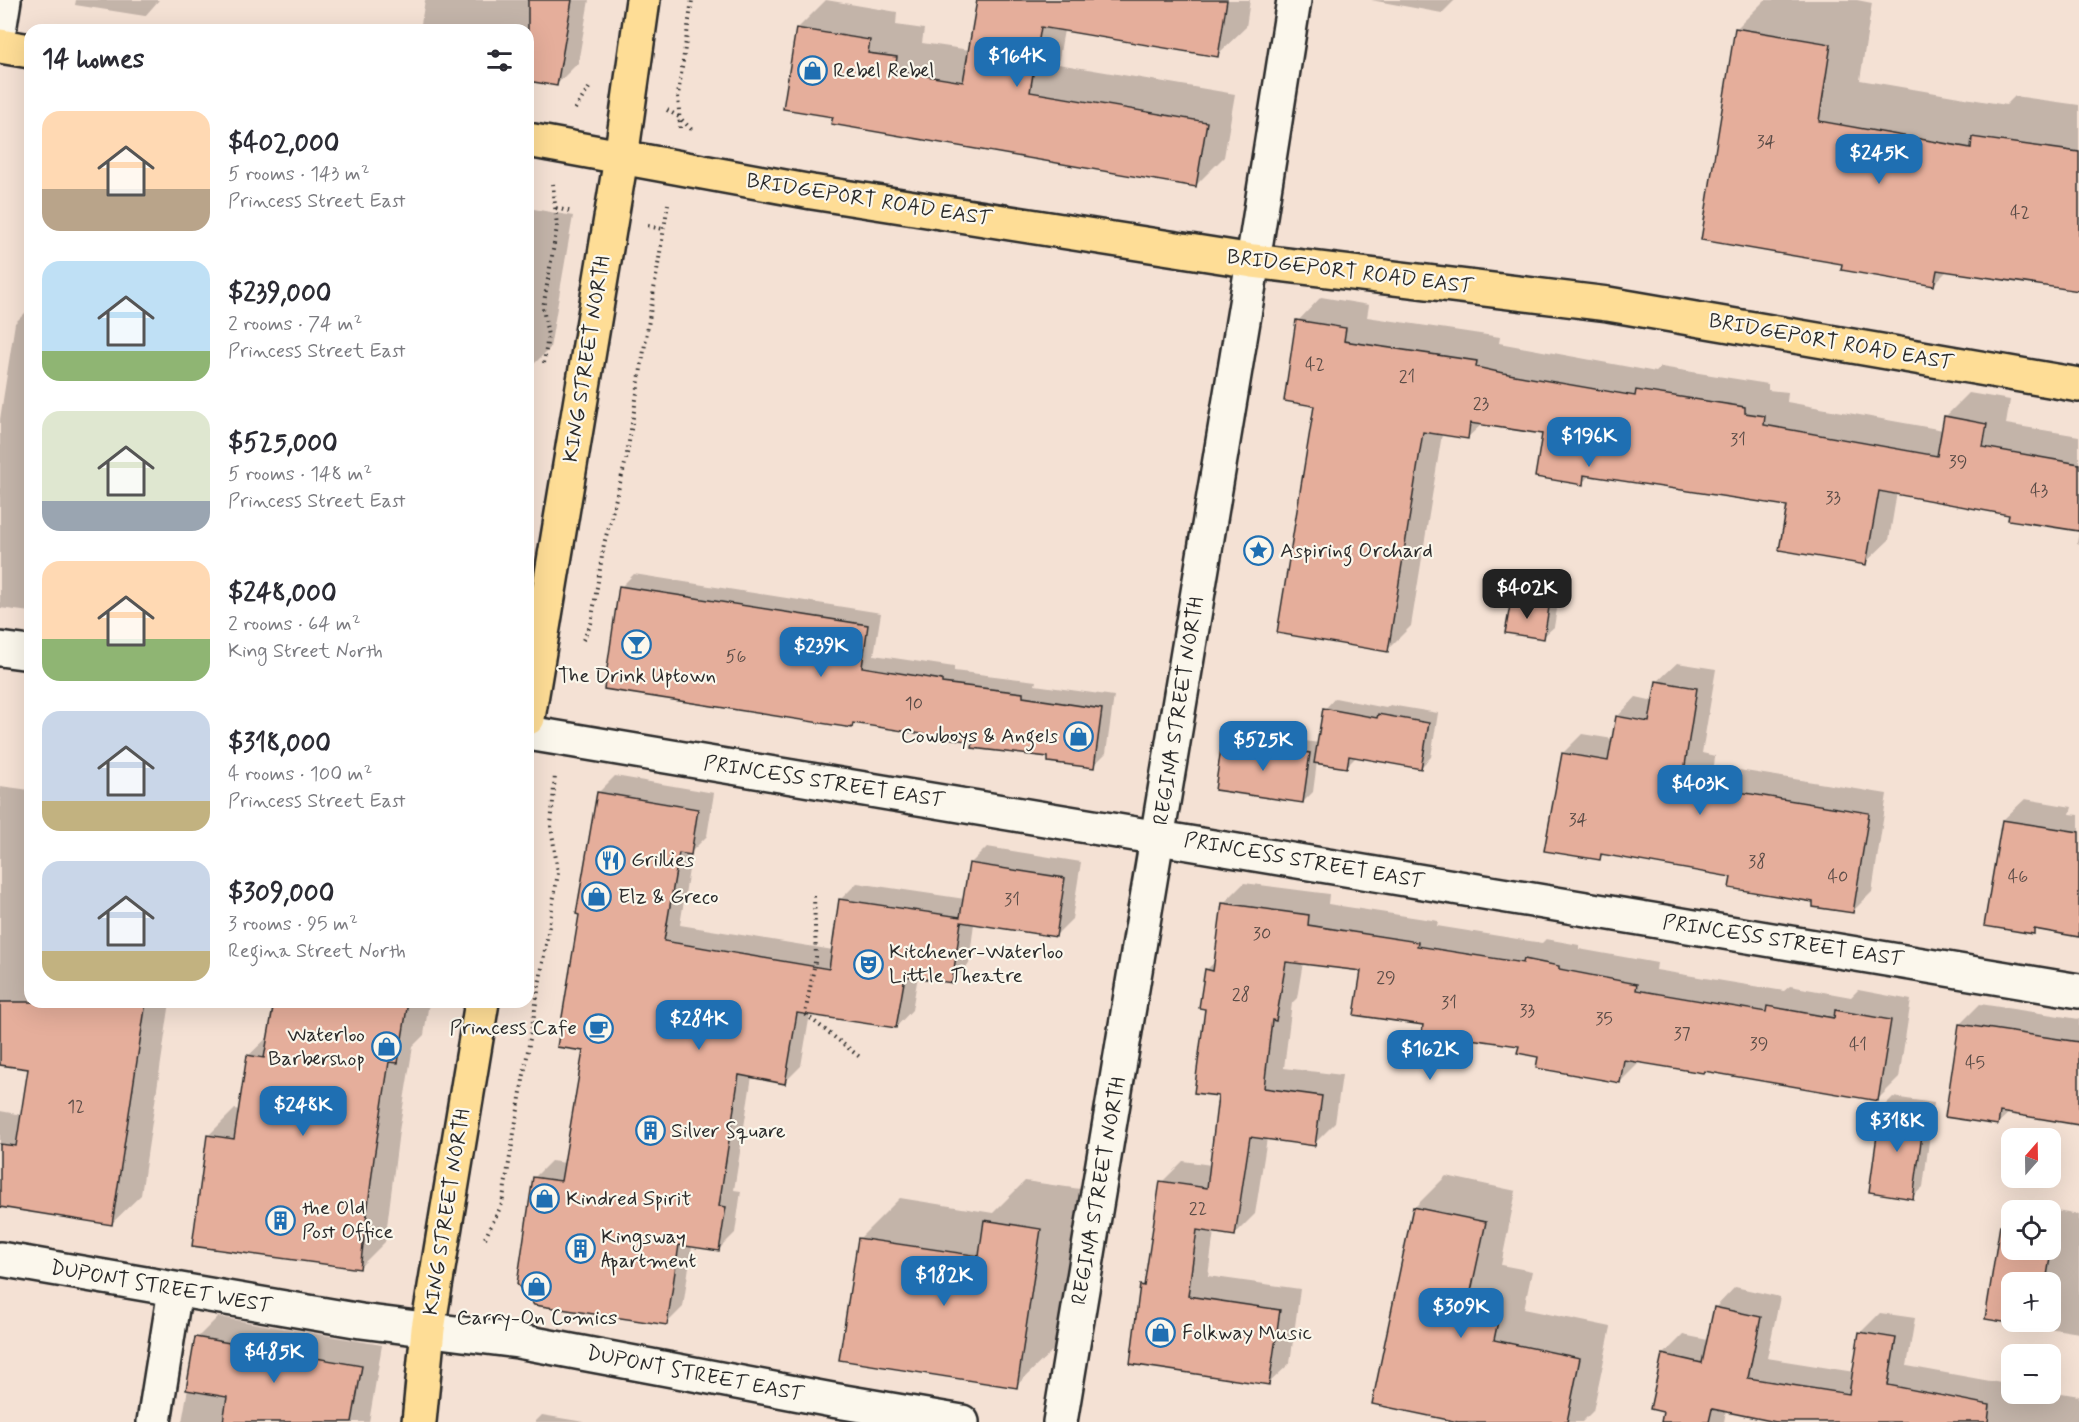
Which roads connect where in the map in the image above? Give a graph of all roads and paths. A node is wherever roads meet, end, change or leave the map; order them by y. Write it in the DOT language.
graph roads {
  1 [pos="4,0"];
  2 [pos="643,0"];
  3 [pos="692,0"];
  4 [pos="1294,0"];
  5 [pos="0,26"];
  6 [pos="0,46"];
  7 [pos="24,50"];
  8 [pos="681,134"];
  9 [pos="534,141"];
  10 [pos="621,159"];
  11 [pos="552,177"];
  12 [pos="668,203"];
  13 [pos="556,208"];
  14 [pos="576,213"];
  15 [pos="1253,261"];
  16 [pos="543,369"];
  17 [pos="2079,385"];
  18 [pos="581,644"];
  19 [pos="0,648"];
  20 [pos="24,652"];
  21 [pos="534,682"];
  22 [pos="534,733"];
  23 [pos="554,783"];
  24 [pos="1158,837"];
  25 [pos="814,896"];
  26 [pos="2079,991"];
  27 [pos="481,1008"];
  28 [pos="861,1058"];
  29 [pos="484,1239"];
  30 [pos="0,1258"];
  31 [pos="175,1290"];
  32 [pos="428,1329"];
  33 [pos="154,1422"];
  34 [pos="420,1422"];
  35 [pos="962,1422"];
  36 [pos="1060,1422"];
  1 -- 5 [label="street"];
  2 -- 10 [label="main road, KING STREET NORTH"];
  3 -- 8 [label="path"];
  4 -- 15 [label="street, REGINA STREET NORTH"];
  6 -- 7 [label="main road"];
  9 -- 10 [label="main road, BRIDGEPORT ROAD EAST"];
  10 -- 15 [label="main road, BRIDGEPORT ROAD EAST"];
  10 -- 21 [label="main road, KING STREET NORTH"];
  11 -- 13 [label="path, KING STREET NORTH"];
  12 -- 18 [label="path"];
  13 -- 14 [label="path"];
  13 -- 16 [label="path, KING STREET NORTH"];
  15 -- 17 [label="main road, BRIDGEPORT ROAD EAST"];
  15 -- 24 [label="street, REGINA STREET NORTH"];
  19 -- 20 [label="street"];
  22 -- 24 [label="street, PRINCESS STREET EAST"];
  23 -- 29 [label="path, KING STREET NORTH"];
  24 -- 26 [label="street, PRINCESS STREET EAST"];
  24 -- 36 [label="street, REGINA STREET NORTH"];
  25 -- 28 [label="path"];
  27 -- 32 [label="main road, KING STREET NORTH"];
  30 -- 31 [label="street, DUPONT STREET WEST"];
  31 -- 32 [label="street, DUPONT STREET WEST"];
  31 -- 33 [label="street"];
  32 -- 34 [label="main road, KING STREET NORTH"];
  32 -- 35 [label="street, DUPONT STREET EAST"];
}
